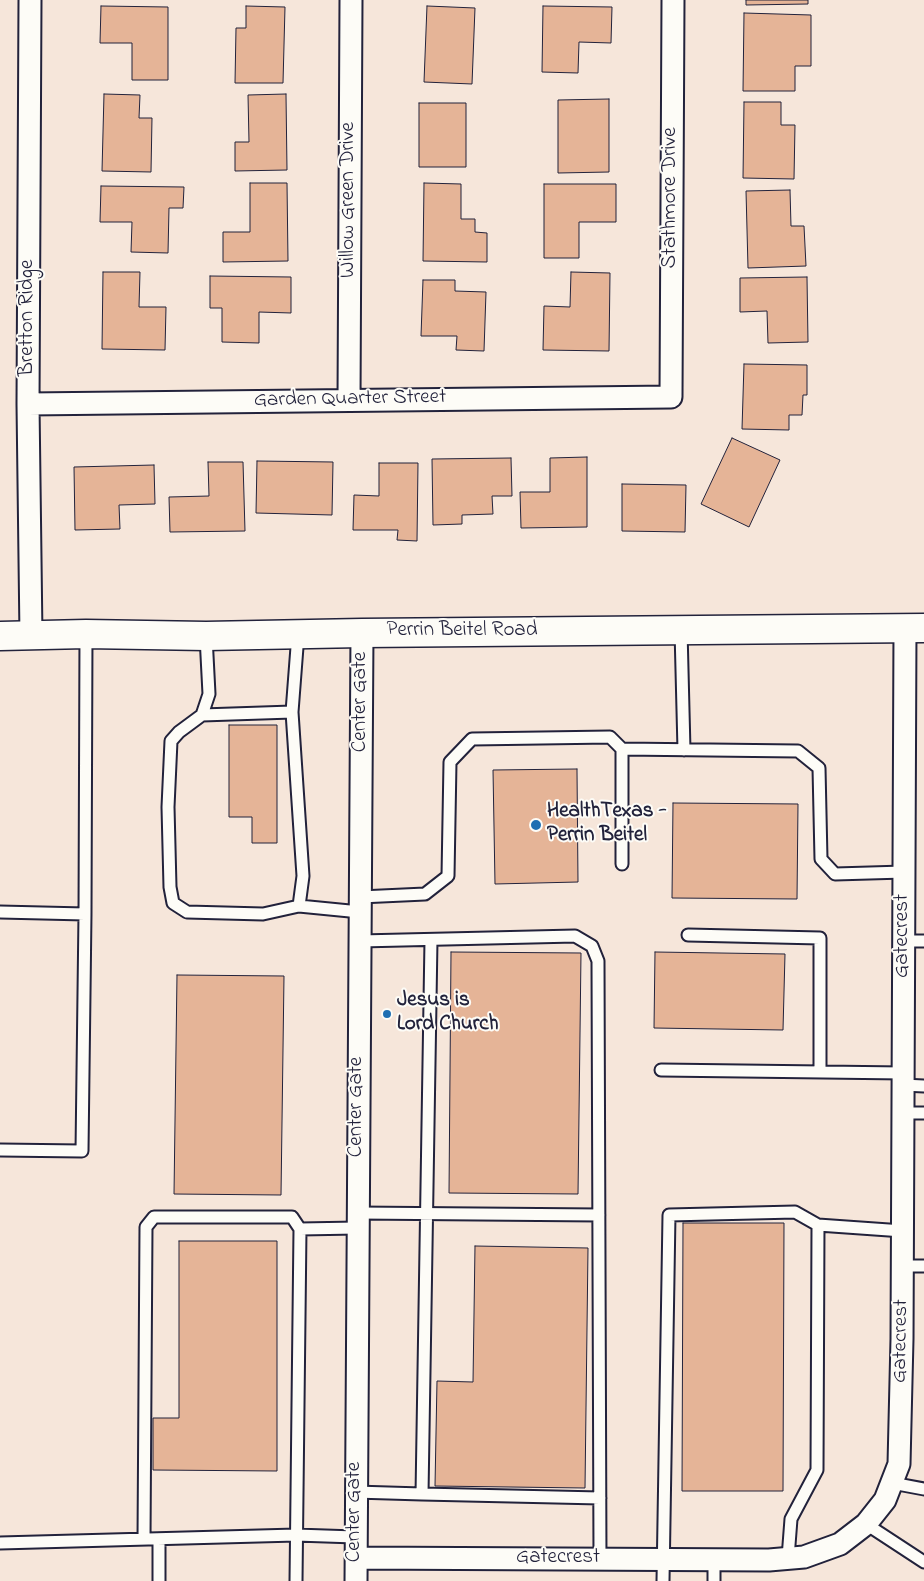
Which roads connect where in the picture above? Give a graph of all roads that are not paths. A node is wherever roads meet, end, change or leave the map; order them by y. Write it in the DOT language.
graph roads {
  1 [pos="30,0"];
  2 [pos="351,0"];
  3 [pos="673,0"];
  4 [pos="671,397"];
  5 [pos="349,400"];
  6 [pos="28,404"];
  7 [pos="915,628"];
  8 [pos="681,630"];
  9 [pos="362,633"];
  10 [pos="86,634"];
  11 [pos="298,634"];
  12 [pos="0,636"];
  13 [pos="31,636"];
  14 [pos="206,636"];
  15 [pos="292,712"];
  16 [pos="202,715"];
  17 [pos="622,749"];
  18 [pos="684,750"];
  19 [pos="622,864"];
  20 [pos="904,872"];
  21 [pos="360,904"];
  22 [pos="299,906"];
  23 [pos="0,912"];
  24 [pos="85,914"];
  25 [pos="688,935"];
  26 [pos="431,940"];
  27 [pos="360,941"];
  28 [pos="914,941"];
  29 [pos="661,1070"];
  30 [pos="820,1072"];
  31 [pos="910,1081"];
  32 [pos="914,1113"];
  33 [pos="0,1150"];
  34 [pos="427,1214"];
  35 [pos="599,1215"];
  36 [pos="357,1220"];
  37 [pos="818,1225"];
  38 [pos="300,1229"];
  39 [pos="903,1231"];
  40 [pos="903,1266"];
  41 [pos="924,1266"];
  42 [pos="892,1483"];
  43 [pos="924,1489"];
  44 [pos="355,1492"];
  45 [pos="422,1494"];
  46 [pos="600,1498"];
  47 [pos="866,1524"];
  48 [pos="296,1535"];
  49 [pos="159,1538"];
  50 [pos="144,1539"];
  51 [pos="0,1543"];
  52 [pos="355,1547"];
  53 [pos="788,1558"];
  54 [pos="600,1559"];
  55 [pos="664,1559"];
  56 [pos="714,1559"];
  57 [pos="924,1562"];
  58 [pos="159,1581"];
  59 [pos="296,1581"];
  60 [pos="356,1581"];
  61 [pos="663,1581"];
  62 [pos="714,1581"];
  1 -- 6 [label="street, Bretton Ridge"];
  2 -- 5 [label="street, Willow Green Drive"];
  3 -- 4 [label="street, Stathmore Drive"];
  4 -- 5 [label="street, Garden Quarter Street"];
  5 -- 6 [label="street, Garden Quarter Street"];
  6 -- 13 [label="street, Bretton Ridge"];
  7 -- 8 [label="main road, Perrin Beitel Road"];
  7 -- 20 [label="street, Gatecrest"];
  8 -- 9 [label="main road, Perrin Beitel Road"];
  8 -- 18 [label="lane"];
  9 -- 11 [label="main road, Perrin Beitel Road"];
  9 -- 21 [label="street, Center Gate"];
  10 -- 13 [label="main road, Perrin Beitel Road"];
  10 -- 14 [label="main road, Perrin Beitel Road"];
  10 -- 24 [label="lane"];
  11 -- 14 [label="main road, Perrin Beitel Road"];
  11 -- 15 [label="lane"];
  12 -- 13 [label="main road, Perrin Beitel Road"];
  14 -- 16 [label="lane"];
  15 -- 16 [label="lane"];
  15 -- 22 [label="lane"];
  16 -- 22 [label="lane"];
  17 -- 18 [label="lane"];
  17 -- 19 [label="lane"];
  17 -- 21 [label="lane"];
  18 -- 20 [label="lane"];
  20 -- 28 [label="street, Gatecrest"];
  21 -- 22 [label="lane"];
  21 -- 27 [label="street, Center Gate"];
  23 -- 24 [label="lane"];
  24 -- 33 [label="lane"];
  25 -- 30 [label="lane"];
  26 -- 27 [label="lane"];
  26 -- 34 [label="lane"];
  26 -- 35 [label="lane"];
  27 -- 36 [label="street, Center Gate"];
  28 -- 31 [label="street, Gatecrest"];
  29 -- 30 [label="lane"];
  30 -- 31 [label="lane"];
  31 -- 32 [label="street, Gatecrest"];
  32 -- 39 [label="street, Gatecrest"];
  34 -- 35 [label="lane"];
  34 -- 36 [label="lane"];
  34 -- 45 [label="lane"];
  35 -- 46 [label="lane"];
  36 -- 38 [label="lane"];
  36 -- 44 [label="street, Center Gate"];
  37 -- 39 [label="lane"];
  37 -- 53 [label="lane"];
  37 -- 55 [label="lane"];
  38 -- 48 [label="lane"];
  38 -- 50 [label="lane"];
  39 -- 40 [label="street, Gatecrest"];
  40 -- 41 [label="lane"];
  40 -- 42 [label="street, Gatecrest"];
  42 -- 43 [label="lane"];
  42 -- 47 [label="street, Gatecrest"];
  44 -- 45 [label="lane"];
  44 -- 52 [label="street, Center Gate"];
  45 -- 46 [label="lane"];
  46 -- 54 [label="lane"];
  47 -- 53 [label="street, Gatecrest"];
  47 -- 57 [label="lane"];
  48 -- 49 [label="lane"];
  48 -- 52 [label="lane"];
  48 -- 59 [label="lane"];
  49 -- 50 [label="lane"];
  49 -- 58 [label="lane"];
  50 -- 51 [label="lane"];
  52 -- 54 [label="street, Gatecrest"];
  52 -- 60 [label="street, Center Gate"];
  53 -- 56 [label="street, Gatecrest"];
  54 -- 55 [label="street, Gatecrest"];
  55 -- 56 [label="street, Gatecrest"];
  55 -- 61 [label="lane"];
  56 -- 62 [label="lane"];
}
